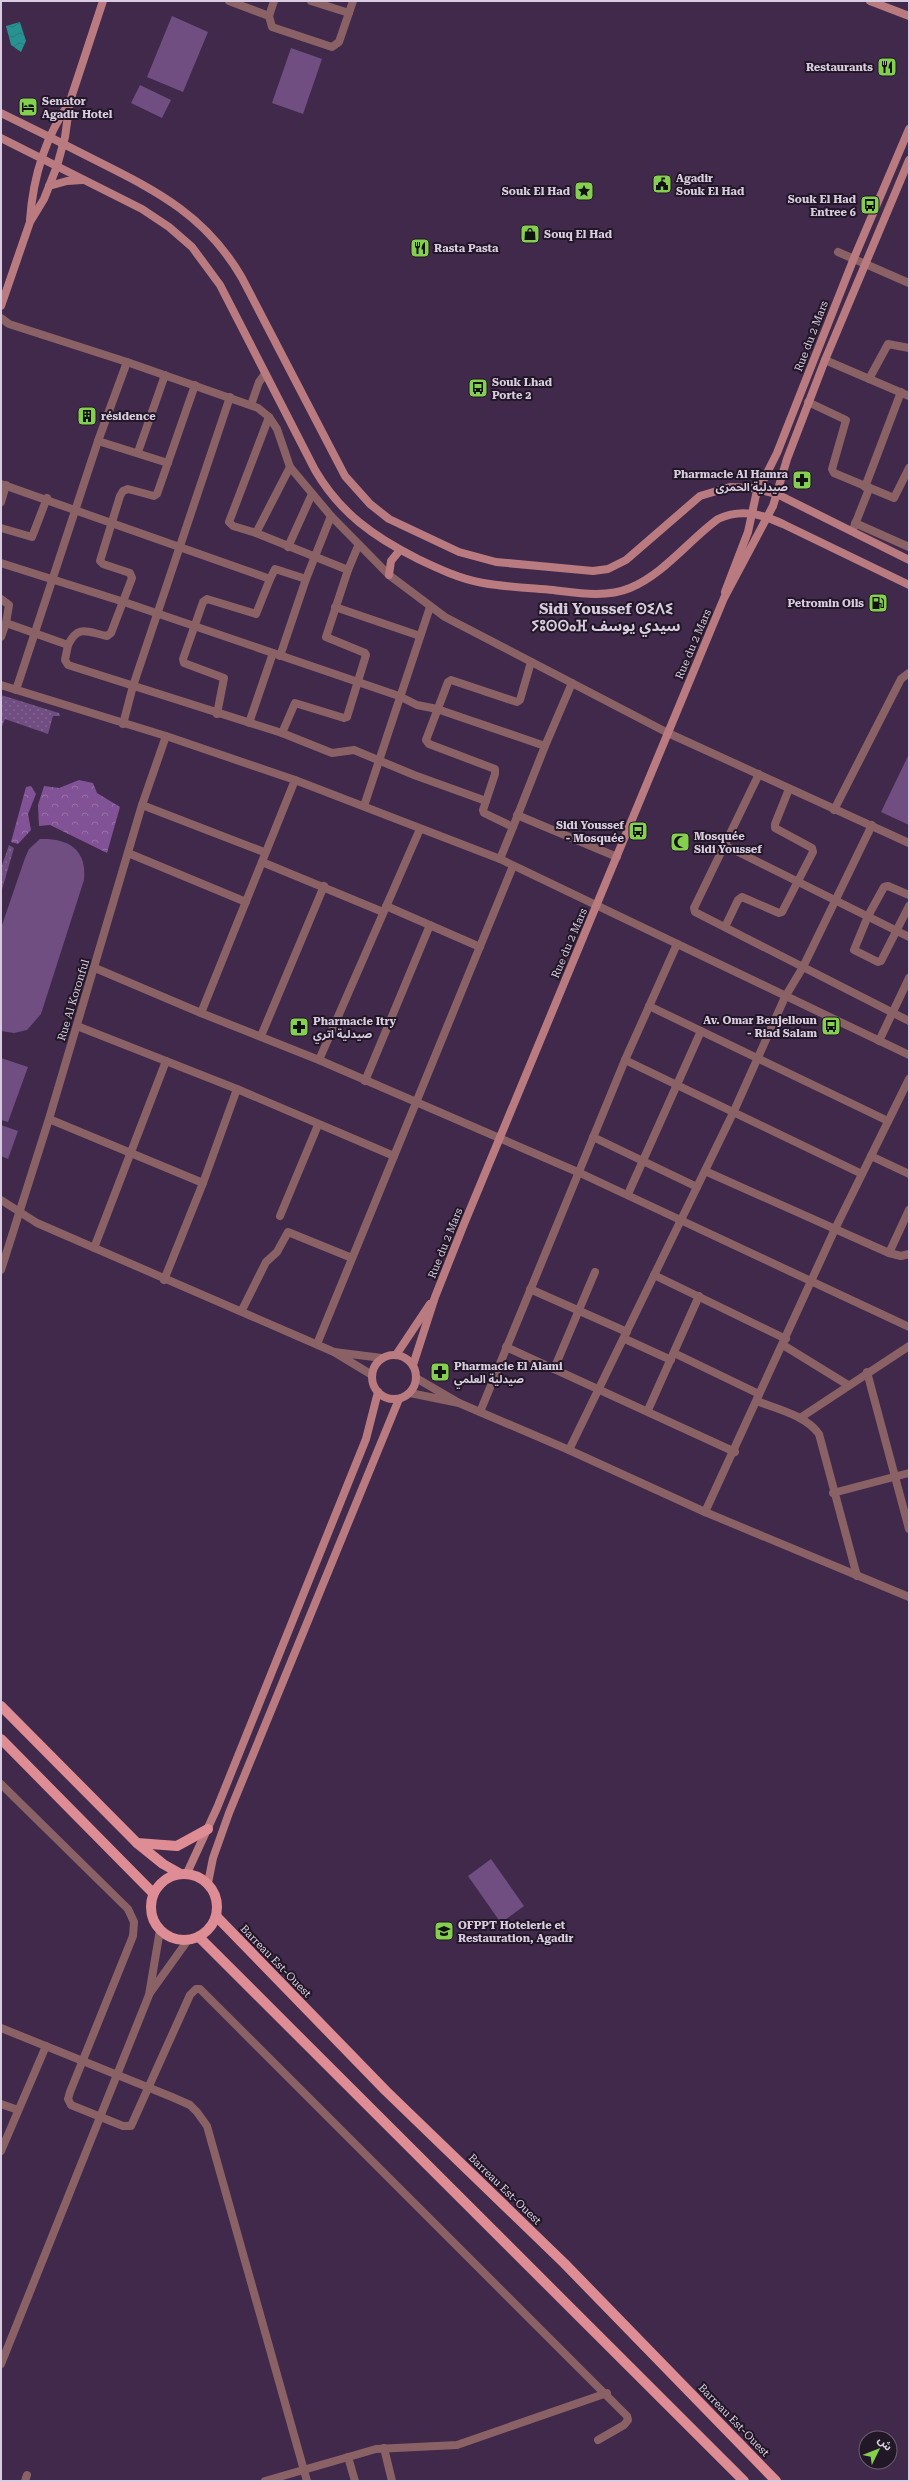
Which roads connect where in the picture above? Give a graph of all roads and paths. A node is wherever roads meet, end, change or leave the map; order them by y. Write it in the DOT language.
graph roads {
  1 [pos="103,1"];
  2 [pos="229,1"];
  3 [pos="274,1"];
  4 [pos="311,1"];
  5 [pos="353,1"];
  6 [pos="870,1"];
  7 [pos="349,13"];
  8 [pos="269,16"];
  9 [pos="909,16"];
  10 [pos="70,101"];
  11 [pos="1,112"];
  12 [pos="909,129"];
  13 [pos="50,137"];
  14 [pos="1,138"];
  15 [pos="64,144"];
  16 [pos="41,158"];
  17 [pos="909,160"];
  18 [pos="57,166"];
  19 [pos="907,174"];
  20 [pos="85,181"];
  21 [pos="49,186"];
  22 [pos="30,222"];
  23 [pos="838,252"];
  24 [pos="854,258"];
  25 [pos="865,262"];
  26 [pos="909,283"];
  27 [pos="1,306"];
  28 [pos="1,318"];
  29 [pos="909,348"];
  30 [pos="825,360"];
  31 [pos="127,362"];
  32 [pos="265,374"];
  33 [pos="165,375"];
  34 [pos="869,379"];
  35 [pos="195,385"];
  36 [pos="901,392"];
  37 [pos="909,396"];
  38 [pos="230,397"];
  39 [pos="808,402"];
  40 [pos="252,405"];
  41 [pos="269,417"];
  42 [pos="98,441"];
  43 [pos="138,452"];
  44 [pos="168,463"];
  45 [pos="290,467"];
  46 [pos="909,468"];
  47 [pos="4,485"];
  48 [pos="867,488"];
  49 [pos="758,489"];
  50 [pos="312,494"];
  51 [pos="777,494"];
  52 [pos="47,498"];
  53 [pos="1,502"];
  54 [pos="77,509"];
  55 [pos="751,513"];
  56 [pos="331,516"];
  57 [pos="767,517"];
  58 [pos="855,522"];
  59 [pos="112,523"];
  60 [pos="1,528"];
  61 [pos="852,532"];
  62 [pos="256,533"];
  63 [pos="179,546"];
  64 [pos="358,546"];
  65 [pos="909,546"];
  66 [pos="288,547"];
  67 [pos="400,550"];
  68 [pos="315,557"];
  69 [pos="909,560"];
  70 [pos="1,563"];
  71 [pos="348,570"];
  72 [pos="389,575"];
  73 [pos="53,579"];
  74 [pos="270,579"];
  75 [pos="306,579"];
  76 [pos="909,585"];
  77 [pos="724,598"];
  78 [pos="1,599"];
  79 [pos="124,602"];
  80 [pos="430,607"];
  81 [pos="335,608"];
  82 [pos="158,614"];
  83 [pos="6,623"];
  84 [pos="194,626"];
  85 [pos="35,633"];
  86 [pos="420,636"];
  87 [pos="1,637"];
  88 [pos="68,646"];
  89 [pos="277,654"];
  90 [pos="531,662"];
  91 [pos="909,673"];
  92 [pos="358,683"];
  93 [pos="572,684"];
  94 [pos="1,685"];
  95 [pos="133,686"];
  96 [pos="16,690"];
  97 [pos="399,696"];
  98 [pos="437,709"];
  99 [pos="217,714"];
  100 [pos="249,723"];
  101 [pos="123,724"];
  102 [pos="668,733"];
  103 [pos="282,734"];
  104 [pos="166,736"];
  105 [pos="545,746"];
  106 [pos="381,760"];
  107 [pos="759,774"];
  108 [pos="295,780"];
  109 [pos="788,789"];
  110 [pos="486,801"];
  111 [pos="142,804"];
  112 [pos="364,806"];
  113 [pos="834,810"];
  114 [pos="517,815"];
  115 [pos="872,825"];
  116 [pos="513,827"];
  117 [pos="420,829"];
  118 [pos="909,844"];
  119 [pos="724,845"];
  120 [pos="264,852"];
  121 [pos="128,853"];
  122 [pos="617,857"];
  123 [pos="500,859"];
  124 [pos="262,862"];
  125 [pos="513,866"];
  126 [pos="799,882"];
  127 [pos="324,886"];
  128 [pos="909,895"];
  129 [pos="834,900"];
  130 [pos="246,902"];
  131 [pos="597,905"];
  132 [pos="909,906"];
  133 [pos="384,909"];
  134 [pos="868,916"];
  135 [pos="430,925"];
  136 [pos="725,927"];
  137 [pos="896,931"];
  138 [pos="909,937"];
  139 [pos="677,944"];
  140 [pos="480,947"];
  141 [pos="803,967"];
  142 [pos="95,968"];
  143 [pos="909,978"];
  144 [pos="785,997"];
  145 [pos="649,1006"];
  146 [pos="893,1012"];
  147 [pos="201,1014"];
  148 [pos="909,1021"];
  149 [pos="77,1026"];
  150 [pos="701,1031"];
  151 [pos="261,1036"];
  152 [pos="879,1041"];
  153 [pos="909,1055"];
  154 [pos="758,1057"];
  155 [pos="319,1060"];
  156 [pos="625,1060"];
  157 [pos="166,1062"];
  158 [pos="909,1079"];
  159 [pos="365,1081"];
  160 [pos="677,1084"];
  161 [pos="236,1089"];
  162 [pos="417,1104"];
  163 [pos="734,1111"];
  164 [pos="50,1119"];
  165 [pos="888,1121"];
  166 [pos="318,1125"];
  167 [pos="593,1137"];
  168 [pos="499,1140"];
  169 [pos="130,1153"];
  170 [pos="394,1156"];
  171 [pos="871,1156"];
  172 [pos="641,1161"];
  173 [pos="705,1171"];
  174 [pos="580,1173"];
  175 [pos="862,1174"];
  176 [pos="909,1174"];
  177 [pos="203,1183"];
  178 [pos="697,1187"];
  179 [pos="628,1194"];
  180 [pos="1,1200"];
  181 [pos="909,1210"];
  182 [pos="18,1212"];
  183 [pos="280,1216"];
  184 [pos="680,1219"];
  185 [pos="835,1229"];
  186 [pos="94,1248"];
  187 [pos="889,1253"];
  188 [pos="909,1254"];
  189 [pos="352,1258"];
  190 [pos="1,1270"];
  191 [pos="595,1272"];
  192 [pos="654,1275"];
  193 [pos="164,1280"];
  194 [pos="813,1281"];
  195 [pos="530,1289"];
  196 [pos="698,1296"];
  197 [pos="435,1297"];
  198 [pos="242,1310"];
  199 [pos="580,1310"];
  200 [pos="909,1327"];
  201 [pos="626,1336"];
  202 [pos="784,1342"];
  203 [pos="317,1344"];
  204 [pos="909,1346"];
  205 [pos="506,1347"];
  206 [pos="334,1352"];
  207 [pos="396,1355"];
  208 [pos="673,1357"];
  209 [pos="382,1358"];
  210 [pos="413,1365"];
  211 [pos="554,1369"];
  212 [pos="867,1372"];
  213 [pos="372,1375"];
  214 [pos="416,1378"];
  215 [pos="848,1385"];
  216 [pos="600,1388"];
  217 [pos="378,1392"];
  218 [pos="410,1393"];
  219 [pos="758,1398"];
  220 [pos="399,1399"];
  221 [pos="459,1404"];
  222 [pos="648,1410"];
  223 [pos="480,1412"];
  224 [pos="800,1418"];
  225 [pos="569,1450"];
  226 [pos="735,1452"];
  227 [pos="909,1473"];
  228 [pos="894,1477"];
  229 [pos="834,1493"];
  230 [pos="705,1512"];
  231 [pos="909,1529"];
  232 [pos="858,1576"];
  233 [pos="909,1597"];
  234 [pos="1,1706"];
  235 [pos="1,1739"];
  236 [pos="1,1784"];
  237 [pos="208,1828"];
  238 [pos="137,1843"];
  239 [pos="183,1873"];
  240 [pos="208,1883"];
  241 [pos="153,1893"];
  242 [pos="216,1916"];
  243 [pos="160,1930"];
  244 [pos="199,1937"];
  245 [pos="188,1940"];
  246 [pos="148,1995"];
  247 [pos="1,2028"];
  248 [pos="46,2046"];
  249 [pos="82,2062"];
  250 [pos="116,2074"];
  251 [pos="148,2087"];
  252 [pos="1,2104"];
  253 [pos="18,2110"];
  254 [pos="98,2117"];
  255 [pos="1,2152"];
  256 [pos="1,2364"];
  257 [pos="607,2393"];
  258 [pos="598,2440"];
  259 [pos="384,2448"];
  260 [pos="348,2457"];
  261 [pos="304,2471"];
  262 [pos="264,2481"];
  263 [pos="307,2481"];
  264 [pos="355,2481"];
  265 [pos="392,2481"];
  266 [pos="744,2481"];
  267 [pos="776,2481"];
  1 -- 10 [label="street"];
  2 -- 8 [label="street"];
  3 -- 8 [label="street"];
  4 -- 7 [label="street"];
  5 -- 7 [label="street"];
  6 -- 9 [label="street"];
  7 -- 8 [label="street"];
  10 -- 13 [label="street"];
  10 -- 15 [label="street"];
  11 -- 13 [label="street"];
  12 -- 24 [label="street, Rue du 2 Mars"];
  13 -- 15 [label="street"];
  13 -- 16 [label="street"];
  14 -- 16 [label="street"];
  15 -- 18 [label="street"];
  15 -- 49 [label="street"];
  16 -- 18 [label="street"];
  16 -- 22 [label="street"];
  17 -- 19 [label="street, Rue du 2 Mars"];
  18 -- 20 [label="street"];
  18 -- 21 [label="street"];
  19 -- 25 [label="street, Rue du 2 Mars"];
  20 -- 21 [label="street"];
  20 -- 32 [label="street"];
  21 -- 22 [label="street"];
  22 -- 27 [label="street"];
  23 -- 24 [label="street"];
  24 -- 25 [label="street"];
  24 -- 49 [label="street, Rue du 2 Mars"];
  25 -- 26 [label="street"];
  25 -- 30 [label="street, Rue du 2 Mars"];
  28 -- 31 [label="street"];
  29 -- 34 [label="street"];
  30 -- 34 [label="street"];
  30 -- 39 [label="street, Rue du 2 Mars"];
  31 -- 33 [label="street"];
  31 -- 42 [label="street"];
  32 -- 40 [label="street"];
  32 -- 67 [label="street"];
  33 -- 35 [label="street"];
  33 -- 43 [label="street"];
  34 -- 36 [label="street"];
  35 -- 38 [label="street"];
  35 -- 44 [label="street"];
  36 -- 37 [label="street"];
  36 -- 48 [label="street"];
  38 -- 40 [label="street"];
  38 -- 63 [label="street"];
  39 -- 48 [label="street"];
  39 -- 51 [label="street, Rue du 2 Mars"];
  40 -- 41 [label="street"];
  41 -- 45 [label="street"];
  41 -- 62 [label="street"];
  42 -- 43 [label="street"];
  42 -- 54 [label="street"];
  43 -- 44 [label="street"];
  44 -- 59 [label="street"];
  45 -- 50 [label="street"];
  45 -- 62 [label="street"];
  46 -- 48 [label="street"];
  47 -- 52 [label="street"];
  47 -- 53 [label="street"];
  48 -- 58 [label="street"];
  49 -- 51 [label="street"];
  49 -- 55 [label="street, Rue du 2 Mars"];
  50 -- 56 [label="street"];
  50 -- 66 [label="street"];
  51 -- 57 [label="street, Rue du 2 Mars"];
  51 -- 61 [label="street"];
  52 -- 54 [label="street"];
  52 -- 60 [label="street"];
  54 -- 59 [label="street"];
  54 -- 73 [label="street"];
  55 -- 57 [label="street"];
  55 -- 67 [label="street"];
  55 -- 77 [label="street, Rue du 2 Mars"];
  56 -- 64 [label="street"];
  56 -- 68 [label="street"];
  57 -- 76 [label="street"];
  57 -- 77 [label="street, Rue du 2 Mars"];
  58 -- 61 [label="street"];
  58 -- 65 [label="street"];
  59 -- 63 [label="street"];
  59 -- 79 [label="street"];
  61 -- 69 [label="street"];
  62 -- 66 [label="street"];
  63 -- 74 [label="street"];
  63 -- 82 [label="street"];
  64 -- 71 [label="street"];
  64 -- 72 [label="street"];
  66 -- 68 [label="street"];
  67 -- 72 [label="street"];
  68 -- 71 [label="street"];
  68 -- 75 [label="street"];
  70 -- 73 [label="street"];
  71 -- 81 [label="street"];
  72 -- 80 [label="street"];
  73 -- 79 [label="street"];
  73 -- 85 [label="street"];
  74 -- 75 [label="street"];
  74 -- 84 [label="street"];
  75 -- 89 [label="street"];
  77 -- 102 [label="street, Rue du 2 Mars"];
  78 -- 83 [label="street"];
  79 -- 82 [label="street"];
  79 -- 88 [label="street"];
  80 -- 86 [label="street"];
  80 -- 90 [label="street"];
  81 -- 86 [label="street"];
  81 -- 92 [label="street"];
  82 -- 84 [label="street"];
  82 -- 95 [label="street"];
  83 -- 85 [label="street"];
  83 -- 87 [label="street"];
  84 -- 89 [label="street"];
  84 -- 99 [label="street"];
  85 -- 88 [label="street"];
  85 -- 96 [label="street"];
  86 -- 97 [label="street"];
  88 -- 95 [label="street"];
  89 -- 92 [label="street"];
  89 -- 100 [label="street"];
  90 -- 93 [label="street"];
  90 -- 98 [label="street"];
  91 -- 113 [label="street"];
  92 -- 97 [label="street"];
  92 -- 103 [label="street"];
  93 -- 102 [label="street"];
  93 -- 105 [label="street"];
  94 -- 96 [label="street"];
  95 -- 99 [label="street"];
  95 -- 101 [label="street"];
  96 -- 101 [label="street"];
  97 -- 98 [label="street"];
  97 -- 106 [label="street"];
  98 -- 105 [label="street"];
  98 -- 110 [label="street"];
  99 -- 100 [label="street"];
  100 -- 103 [label="street"];
  101 -- 104 [label="street"];
  102 -- 107 [label="street"];
  102 -- 122 [label="street, Rue du 2 Mars"];
  103 -- 106 [label="street"];
  104 -- 108 [label="street"];
  104 -- 111 [label="street, Rue Al Koronful"];
  105 -- 114 [label="street"];
  106 -- 110 [label="street"];
  106 -- 112 [label="street"];
  107 -- 109 [label="street"];
  107 -- 119 [label="street"];
  108 -- 112 [label="street"];
  108 -- 120 [label="street"];
  109 -- 113 [label="street"];
  109 -- 126 [label="street"];
  110 -- 116 [label="street"];
  111 -- 120 [label="street"];
  111 -- 121 [label="street, Rue Al Koronful"];
  112 -- 117 [label="street"];
  113 -- 115 [label="street"];
  114 -- 116 [label="street"];
  114 -- 122 [label="street"];
  115 -- 118 [label="street"];
  115 -- 129 [label="street"];
  116 -- 123 [label="street"];
  117 -- 123 [label="street"];
  117 -- 133 [label="street"];
  119 -- 126 [label="street"];
  119 -- 136 [label="street"];
  120 -- 124 [label="street"];
  121 -- 130 [label="street"];
  121 -- 142 [label="street, Rue Al Koronful"];
  122 -- 131 [label="street, Rue du 2 Mars"];
  123 -- 125 [label="street"];
  124 -- 127 [label="street"];
  124 -- 130 [label="street"];
  125 -- 131 [label="street"];
  125 -- 140 [label="street"];
  126 -- 129 [label="street"];
  126 -- 136 [label="street"];
  127 -- 133 [label="street"];
  127 -- 151 [label="street"];
  128 -- 134 [label="street"];
  129 -- 134 [label="street"];
  129 -- 141 [label="street"];
  130 -- 147 [label="street"];
  131 -- 139 [label="street"];
  131 -- 168 [label="street, Rue du 2 Mars"];
  132 -- 137 [label="street"];
  133 -- 135 [label="street"];
  133 -- 155 [label="street"];
  134 -- 137 [label="street"];
  134 -- 137 [label="street"];
  135 -- 140 [label="street"];
  135 -- 159 [label="street"];
  136 -- 141 [label="street"];
  137 -- 138 [label="street"];
  139 -- 144 [label="street"];
  139 -- 145 [label="street"];
  140 -- 162 [label="street"];
  141 -- 144 [label="street"];
  141 -- 146 [label="street"];
  142 -- 147 [label="street"];
  142 -- 149 [label="street, Rue Al Koronful"];
  143 -- 146 [label="street"];
  144 -- 152 [label="street"];
  144 -- 154 [label="street"];
  145 -- 150 [label="street"];
  145 -- 156 [label="street"];
  146 -- 148 [label="street"];
  146 -- 152 [label="street"];
  147 -- 151 [label="street"];
  149 -- 157 [label="street"];
  149 -- 164 [label="street, Rue Al Koronful"];
  150 -- 154 [label="street"];
  150 -- 160 [label="street"];
  151 -- 155 [label="street"];
  152 -- 153 [label="street"];
  154 -- 163 [label="street"];
  154 -- 165 [label="street"];
  155 -- 159 [label="street"];
  156 -- 160 [label="street"];
  156 -- 167 [label="street"];
  157 -- 161 [label="street"];
  157 -- 169 [label="street"];
  158 -- 165 [label="street"];
  159 -- 162 [label="street"];
  160 -- 163 [label="street"];
  160 -- 172 [label="street"];
  161 -- 166 [label="street"];
  161 -- 177 [label="street"];
  162 -- 168 [label="street"];
  162 -- 170 [label="street"];
  163 -- 173 [label="street"];
  163 -- 175 [label="street"];
  164 -- 169 [label="street"];
  164 -- 182 [label="street, Rue Al Koronful"];
  165 -- 171 [label="street"];
  166 -- 170 [label="street"];
  166 -- 183 [label="street"];
  167 -- 172 [label="street"];
  167 -- 174 [label="street"];
  168 -- 174 [label="street"];
  168 -- 197 [label="street, Rue du 2 Mars"];
  169 -- 177 [label="street"];
  169 -- 186 [label="street"];
  170 -- 189 [label="street"];
  171 -- 175 [label="street"];
  171 -- 176 [label="street"];
  172 -- 178 [label="street"];
  172 -- 179 [label="street"];
  173 -- 178 [label="street"];
  173 -- 185 [label="street"];
  174 -- 179 [label="street"];
  174 -- 195 [label="street"];
  175 -- 185 [label="street"];
  177 -- 193 [label="street"];
  178 -- 184 [label="street"];
  179 -- 184 [label="street"];
  180 -- 182 [label="street"];
  181 -- 187 [label="street"];
  182 -- 186 [label="street"];
  182 -- 190 [label="street, Rue Al Koronful"];
  184 -- 192 [label="street"];
  184 -- 194 [label="street"];
  185 -- 187 [label="street"];
  185 -- 194 [label="street"];
  186 -- 193 [label="street"];
  187 -- 188 [label="street"];
  189 -- 198 [label="street"];
  189 -- 203 [label="street"];
  191 -- 199 [label="street"];
  192 -- 196 [label="street"];
  192 -- 201 [label="street"];
  193 -- 198 [label="street"];
  194 -- 200 [label="street"];
  194 -- 202 [label="street"];
  195 -- 199 [label="street"];
  195 -- 205 [label="street"];
  196 -- 202 [label="street"];
  196 -- 208 [label="street"];
  197 -- 207 [label="street, Rue du 2 Mars"];
  197 -- 210 [label="street, Rue du 2 Mars"];
  198 -- 203 [label="street"];
  199 -- 201 [label="street"];
  199 -- 211 [label="street"];
  201 -- 208 [label="street"];
  201 -- 216 [label="street"];
  202 -- 215 [label="street"];
  202 -- 219 [label="street"];
  203 -- 206 [label="street"];
  204 -- 212 [label="street"];
  205 -- 211 [label="street"];
  205 -- 223 [label="street"];
  206 -- 209 [label="street"];
  206 -- 213 [label="street"];
  207 -- 209 [label="street"];
  207 -- 210 [label="street"];
  208 -- 219 [label="street"];
  208 -- 222 [label="street"];
  209 -- 213 [label="street"];
  210 -- 214 [label="street"];
  211 -- 216 [label="street"];
  212 -- 215 [label="street"];
  212 -- 228 [label="street"];
  213 -- 217 [label="street"];
  214 -- 218 [label="street"];
  214 -- 221 [label="street"];
  215 -- 224 [label="street"];
  216 -- 222 [label="street"];
  216 -- 225 [label="street"];
  217 -- 220 [label="street"];
  217 -- 237 [label="street"];
  218 -- 220 [label="street"];
  218 -- 221 [label="street"];
  219 -- 224 [label="street"];
  219 -- 226 [label="street"];
  220 -- 240 [label="street"];
  221 -- 223 [label="street"];
  222 -- 226 [label="street"];
  223 -- 225 [label="street"];
  224 -- 229 [label="street"];
  225 -- 230 [label="street"];
  226 -- 230 [label="street"];
  227 -- 228 [label="street"];
  228 -- 229 [label="street"];
  228 -- 231 [label="street"];
  229 -- 232 [label="street"];
  230 -- 232 [label="street"];
  232 -- 233 [label="street"];
  234 -- 238 [label="main road"];
  235 -- 241 [label="main road"];
  236 -- 249 [label="street"];
  237 -- 238 [label="main road"];
  237 -- 239 [label="street"];
  238 -- 239 [label="main road"];
  239 -- 240 [label="main road"];
  239 -- 241 [label="main road"];
  240 -- 242 [label="main road"];
  241 -- 243 [label="main road"];
  242 -- 244 [label="main road"];
  242 -- 267 [label="main road, Barreau Est-Ouest"];
  243 -- 245 [label="main road"];
  243 -- 246 [label="street"];
  244 -- 245 [label="main road"];
  244 -- 266 [label="main road"];
  245 -- 246 [label="street"];
  246 -- 250 [label="street"];
  247 -- 248 [label="street"];
  248 -- 249 [label="street"];
  248 -- 253 [label="street"];
  249 -- 250 [label="street"];
  249 -- 254 [label="street"];
  250 -- 251 [label="street"];
  250 -- 254 [label="street"];
  251 -- 254 [label="street"];
  251 -- 257 [label="street"];
  251 -- 261 [label="street"];
  252 -- 253 [label="street"];
  253 -- 255 [label="street"];
  254 -- 256 [label="street"];
  257 -- 258 [label="street"];
  257 -- 259 [label="street"];
  259 -- 260 [label="street"];
  259 -- 265 [label="street"];
  260 -- 261 [label="street"];
  260 -- 264 [label="street"];
  261 -- 262 [label="street"];
  261 -- 263 [label="street"];
}
